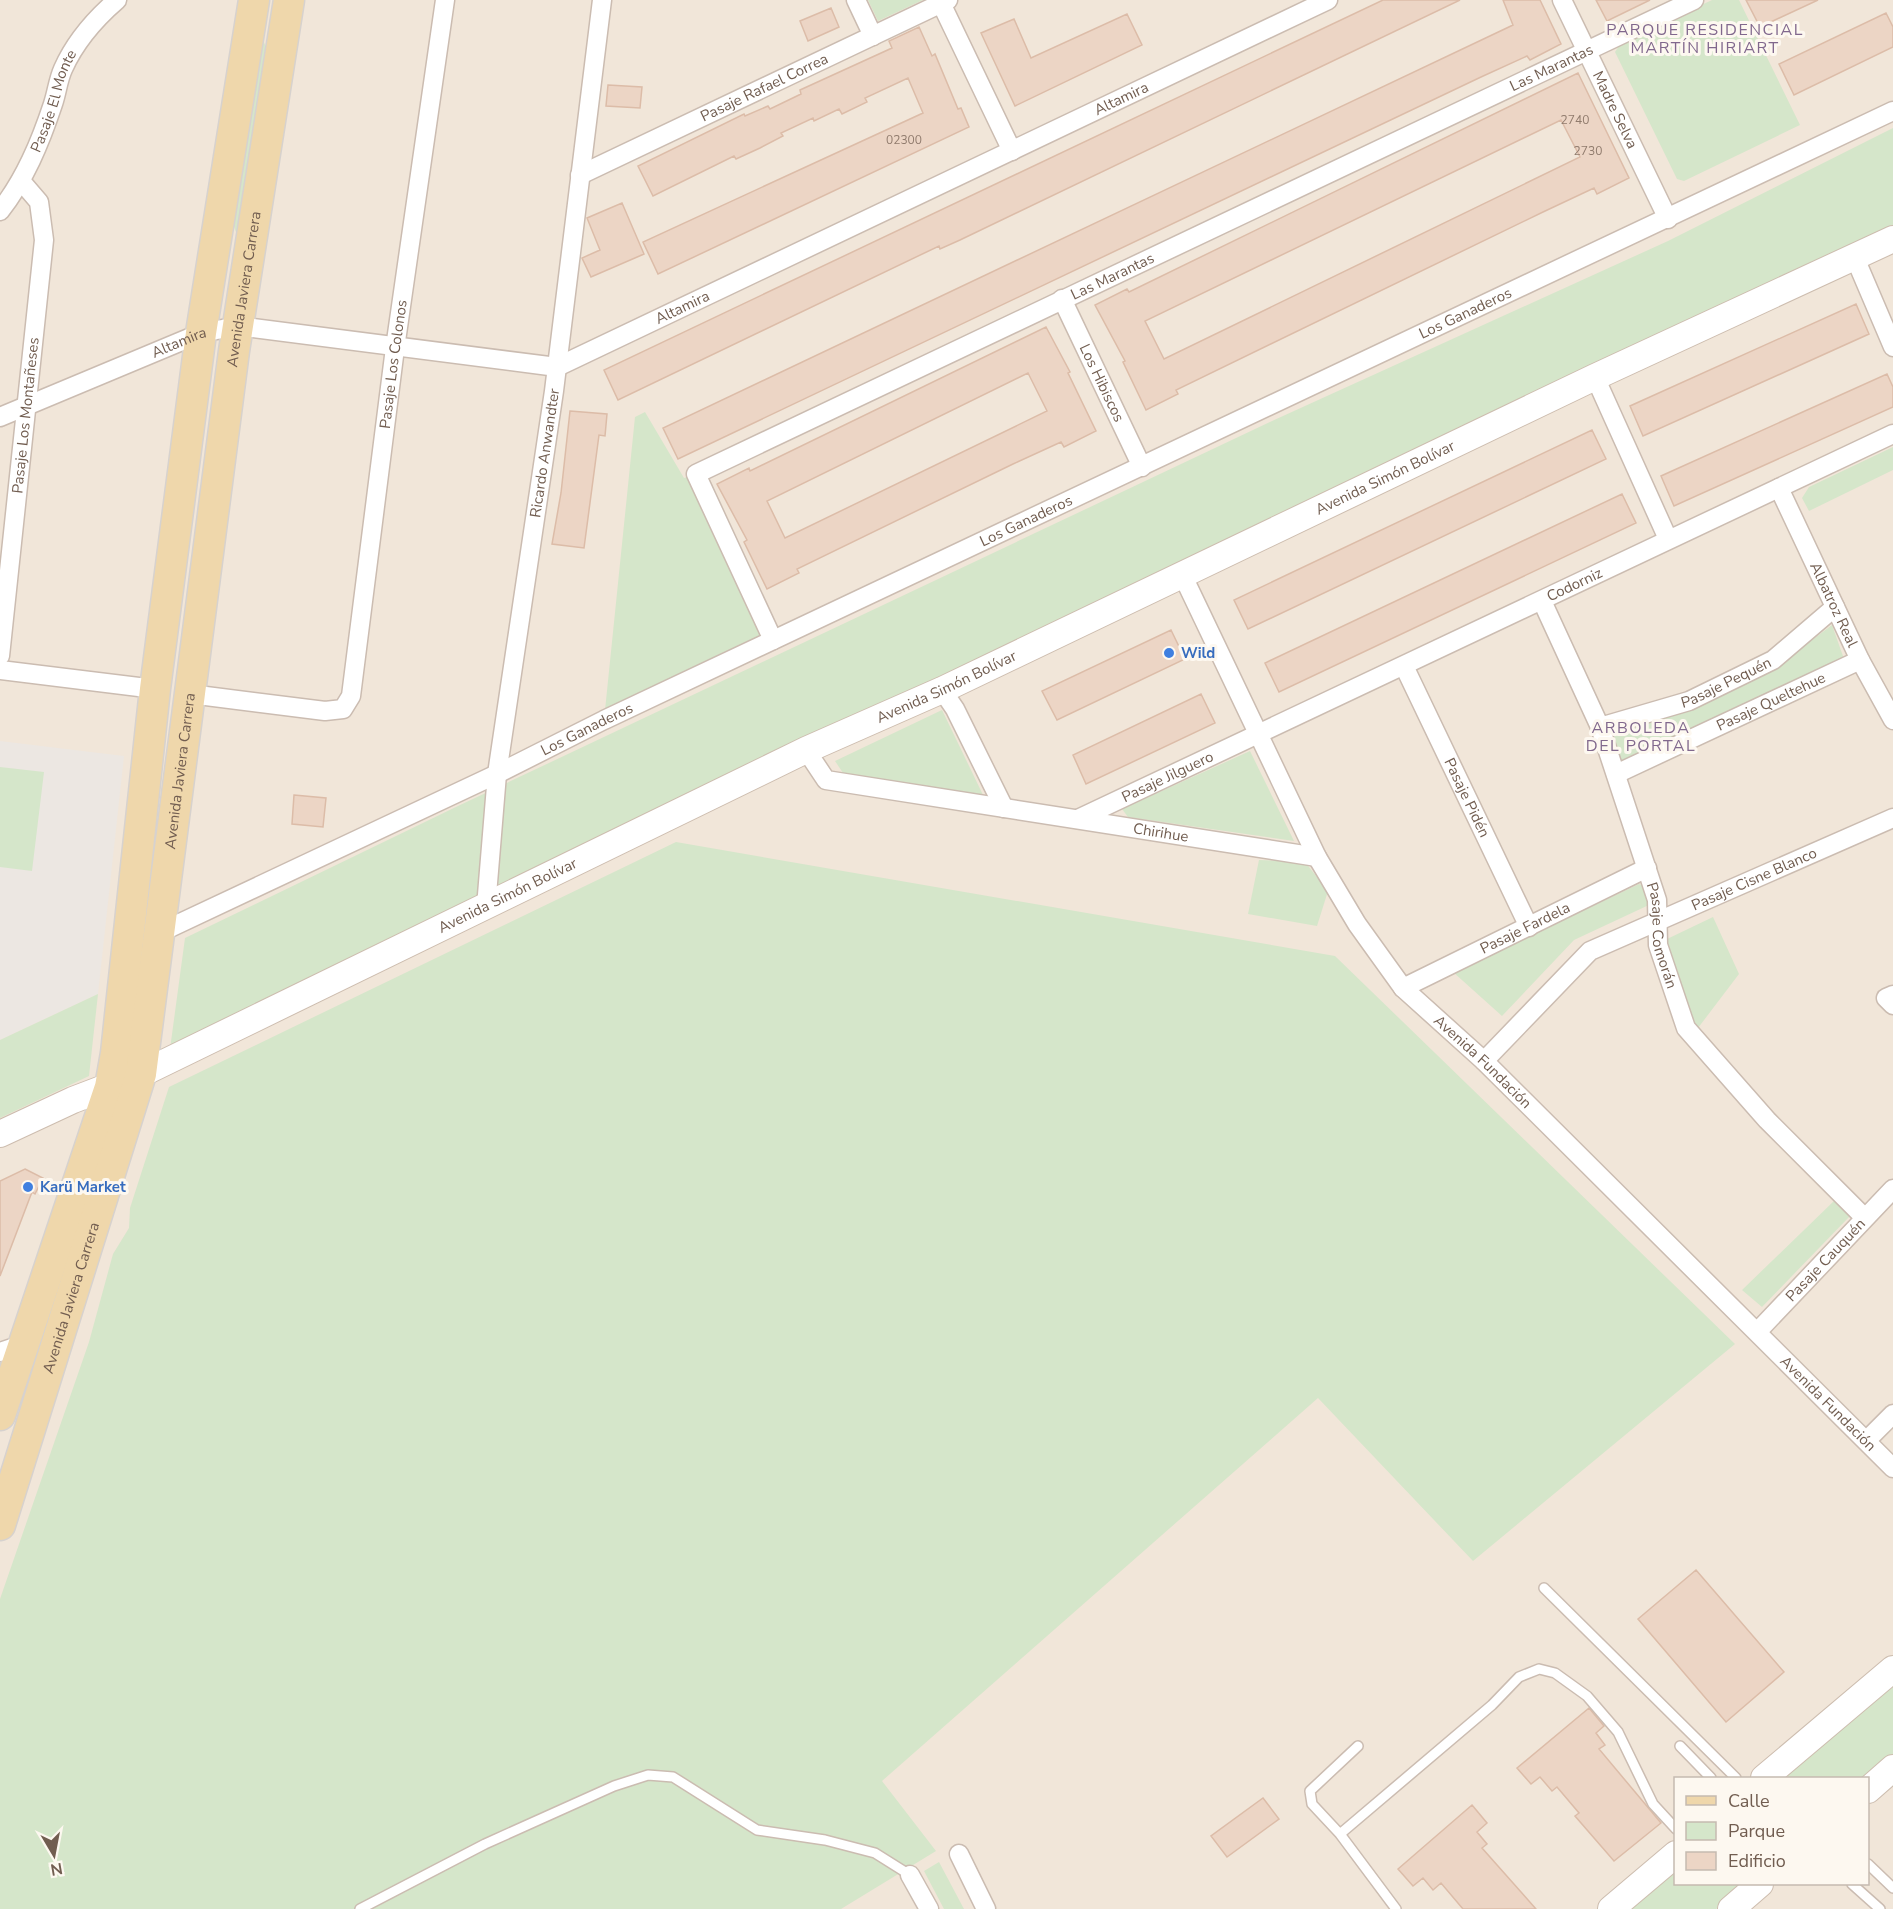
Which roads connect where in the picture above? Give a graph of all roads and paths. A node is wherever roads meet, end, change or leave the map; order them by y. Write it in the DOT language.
graph roads {
  1 [pos="117,0"];
  2 [pos="254,0"];
  3 [pos="289,0"];
  4 [pos="445,0"];
  5 [pos="602,0"];
  6 [pos="856,0"];
  7 [pos="1328,0"];
  8 [pos="1562,0"];
  9 [pos="1694,0"];
  10 [pos="945,2"];
  11 [pos="873,36"];
  12 [pos="1585,51"];
  13 [pos="1893,111"];
  14 [pos="1011,152"];
  15 [pos="580,175"];
  16 [pos="21,181"];
  17 [pos="0,211"];
  18 [pos="1668,219"];
  19 [pos="1893,239"];
  20 [pos="1855,258"];
  21 [pos="1062,299"];
  22 [pos="238,326"];
  23 [pos="201,333"];
  24 [pos="1893,347"];
  25 [pos="395,348"];
  26 [pos="557,367"];
  27 [pos="1594,377"];
  28 [pos="26,406"];
  29 [pos="0,417"];
  30 [pos="1893,434"];
  31 [pos="1142,467"];
  32 [pos="1779,488"];
  33 [pos="1668,539"];
  34 [pos="1182,574"];
  35 [pos="3,596"];
  36 [pos="1542,601"];
  37 [pos="1835,607"];
  38 [pos="772,640"];
  39 [pos="0,656"];
  40 [pos="1860,660"];
  41 [pos="1404,666"];
  42 [pos="0,670"];
  43 [pos="155,689"];
  44 [pos="942,690"];
  45 [pos="190,694"];
  46 [pos="1893,720"];
  47 [pos="1600,727"];
  48 [pos="1256,734"];
  49 [pos="806,750"];
  50 [pos="497,774"];
  51 [pos="1616,774"];
  52 [pos="1004,808"];
  53 [pos="1893,818"];
  54 [pos="1078,819"];
  55 [pos="1317,857"];
  56 [pos="1647,868"];
  57 [pos="134,892"];
  58 [pos="486,907"];
  59 [pos="1659,923"];
  60 [pos="1529,927"];
  61 [pos="159,933"];
  62 [pos="1403,988"];
  63 [pos="1893,995"];
  64 [pos="1893,1005"];
  65 [pos="1484,1060"];
  66 [pos="141,1074"];
  67 [pos="110,1087"];
  68 [pos="0,1134"];
  69 [pos="1893,1189"];
  70 [pos="1864,1217"];
  71 [pos="1758,1331"];
  72 [pos="12,1348"];
  73 [pos="1893,1414"];
  74 [pos="0,1415"];
  75 [pos="1866,1440"];
  76 [pos="1893,1468"];
  77 [pos="0,1525"];
  78 [pos="1544,1588"];
  79 [pos="1893,1669"];
  80 [pos="1358,1746"];
  81 [pos="1680,1746"];
  82 [pos="1893,1768"];
  83 [pos="1710,1777"];
  84 [pos="1734,1777"];
  85 [pos="1766,1777"];
  86 [pos="1869,1789"];
  87 [pos="1674,1827"];
  88 [pos="1340,1834"];
  89 [pos="959,1854"];
  90 [pos="1674,1856"];
  91 [pos="1869,1865"];
  92 [pos="910,1875"];
  93 [pos="1853,1885"];
  94 [pos="1893,1888"];
  95 [pos="360,1909"];
  96 [pos="928,1909"];
  97 [pos="986,1909"];
  98 [pos="1396,1909"];
  99 [pos="1611,1909"];
  100 [pos="1880,1909"];
  1 -- 16 [label="street, Pasaje El Monte"];
  2 -- 23 [label="main road, Avenida Javiera Carrera"];
  3 -- 22 [label="main road, Avenida Javiera Carrera"];
  4 -- 25 [label="street, Pasaje Los Colonos"];
  5 -- 15 [label="street, Ricardo Anwandter"];
  6 -- 11 [label="street"];
  7 -- 14 [label="street, Altamira"];
  8 -- 12 [label="street, Madre Selva"];
  9 -- 12 [label="street, Las Marantas"];
  10 -- 11 [label="street, Pasaje Rafael Correa"];
  10 -- 14 [label="street"];
  11 -- 15 [label="street, Pasaje Rafael Correa"];
  12 -- 18 [label="street, Madre Selva"];
  12 -- 21 [label="street, Las Marantas"];
  13 -- 18 [label="street, Los Ganaderos"];
  14 -- 26 [label="street, Altamira"];
  15 -- 26 [label="street, Ricardo Anwandter"];
  16 -- 17 [label="street, Pasaje El Monte"];
  16 -- 28 [label="street, Pasaje Los Montañeses"];
  18 -- 31 [label="street, Los Ganaderos"];
  19 -- 20 [label="street, Avenida Simón Bolívar"];
  20 -- 24 [label="street"];
  20 -- 27 [label="street, Avenida Simón Bolívar"];
  21 -- 31 [label="street, Los Hibiscos"];
  21 -- 38 [label="street, Las Marantas"];
  22 -- 23 [label="street, Altamira"];
  22 -- 25 [label="street, Altamira"];
  22 -- 45 [label="main road, Avenida Javiera Carrera"];
  23 -- 28 [label="street, Altamira"];
  23 -- 43 [label="main road, Avenida Javiera Carrera"];
  25 -- 26 [label="street, Altamira"];
  25 -- 45 [label="street, Pasaje Los Colonos"];
  26 -- 50 [label="street, Ricardo Anwandter"];
  27 -- 33 [label="street"];
  27 -- 34 [label="street, Avenida Simón Bolívar"];
  28 -- 29 [label="street, Altamira"];
  28 -- 35 [label="street, Pasaje Los Montañeses"];
  30 -- 32 [label="street, Codorniz"];
  31 -- 38 [label="street, Los Ganaderos"];
  32 -- 33 [label="street, Codorniz"];
  32 -- 37 [label="street, Albatroz Real"];
  33 -- 36 [label="street, Codorniz"];
  34 -- 44 [label="street, Avenida Simón Bolívar"];
  34 -- 48 [label="street, Avenida Fundación"];
  35 -- 39 [label="street, Pasaje Los Montañeses"];
  36 -- 41 [label="street, Codorniz"];
  36 -- 47 [label="street, Pasaje Comorán"];
  37 -- 40 [label="street, Albatroz Real"];
  37 -- 47 [label="street, Pasaje Pequén"];
  38 -- 50 [label="street, Los Ganaderos"];
  40 -- 46 [label="street, Albatroz Real"];
  40 -- 51 [label="street, Pasaje Queltehue"];
  41 -- 48 [label="street, Codorniz"];
  41 -- 60 [label="street, Pasaje Pidén"];
  42 -- 43 [label="street"];
  43 -- 57 [label="main road, Avenida Javiera Carrera"];
  44 -- 49 [label="street, Avenida Simón Bolívar"];
  44 -- 52 [label="street"];
  45 -- 61 [label="main road, Avenida Javiera Carrera"];
  47 -- 51 [label="street, Pasaje Comorán"];
  48 -- 54 [label="street, Pasaje Jilguero"];
  48 -- 55 [label="street, Avenida Fundación"];
  49 -- 52 [label="street, Chirihue"];
  49 -- 58 [label="street, Avenida Simón Bolívar"];
  50 -- 58 [label="street, Ricardo Anwandter"];
  50 -- 61 [label="street, Los Ganaderos"];
  51 -- 56 [label="street, Pasaje Comorán"];
  52 -- 54 [label="street, Chirihue"];
  53 -- 59 [label="street, Pasaje Cisne Blanco"];
  54 -- 55 [label="street, Chirihue"];
  55 -- 62 [label="street, Avenida Fundación"];
  56 -- 59 [label="street, Pasaje Comorán"];
  56 -- 60 [label="street, Pasaje Fardela"];
  57 -- 61 [label="main road"];
  57 -- 67 [label="main road, Avenida Javiera Carrera"];
  58 -- 66 [label="street, Avenida Simón Bolívar"];
  59 -- 65 [label="street, Pasaje Cisne Blanco"];
  59 -- 70 [label="street, Pasaje Comorán"];
  60 -- 62 [label="street, Pasaje Fardela"];
  61 -- 66 [label="main road, Avenida Javiera Carrera"];
  62 -- 65 [label="street, Avenida Fundación"];
  63 -- 64 [label="street"];
  65 -- 71 [label="street, Avenida Fundación"];
  66 -- 67 [label="street, Avenida Simón Bolívar"];
  66 -- 77 [label="main road, Avenida Javiera Carrera"];
  67 -- 68 [label="street, Avenida Simón Bolívar"];
  67 -- 72 [label="main road, Avenida Javiera Carrera"];
  69 -- 70 [label="street, Pasaje Cauquén"];
  70 -- 71 [label="street, Pasaje Cauquén"];
  71 -- 75 [label="street, Avenida Fundación"];
  72 -- 74 [label="main road, Avenida Javiera Carrera"];
  73 -- 75 [label="street"];
  75 -- 76 [label="street, Avenida Fundación"];
  78 -- 84 [label="lane"];
  79 -- 85 [label="street"];
  80 -- 88 [label="lane"];
  81 -- 83 [label="lane"];
  82 -- 86 [label="street"];
  87 -- 88 [label="lane"];
  88 -- 98 [label="lane"];
  89 -- 97 [label="street"];
  90 -- 99 [label="street"];
  91 -- 94 [label="lane"];
  92 -- 95 [label="lane"];
  92 -- 96 [label="street"];
  93 -- 100 [label="lane"];
}
